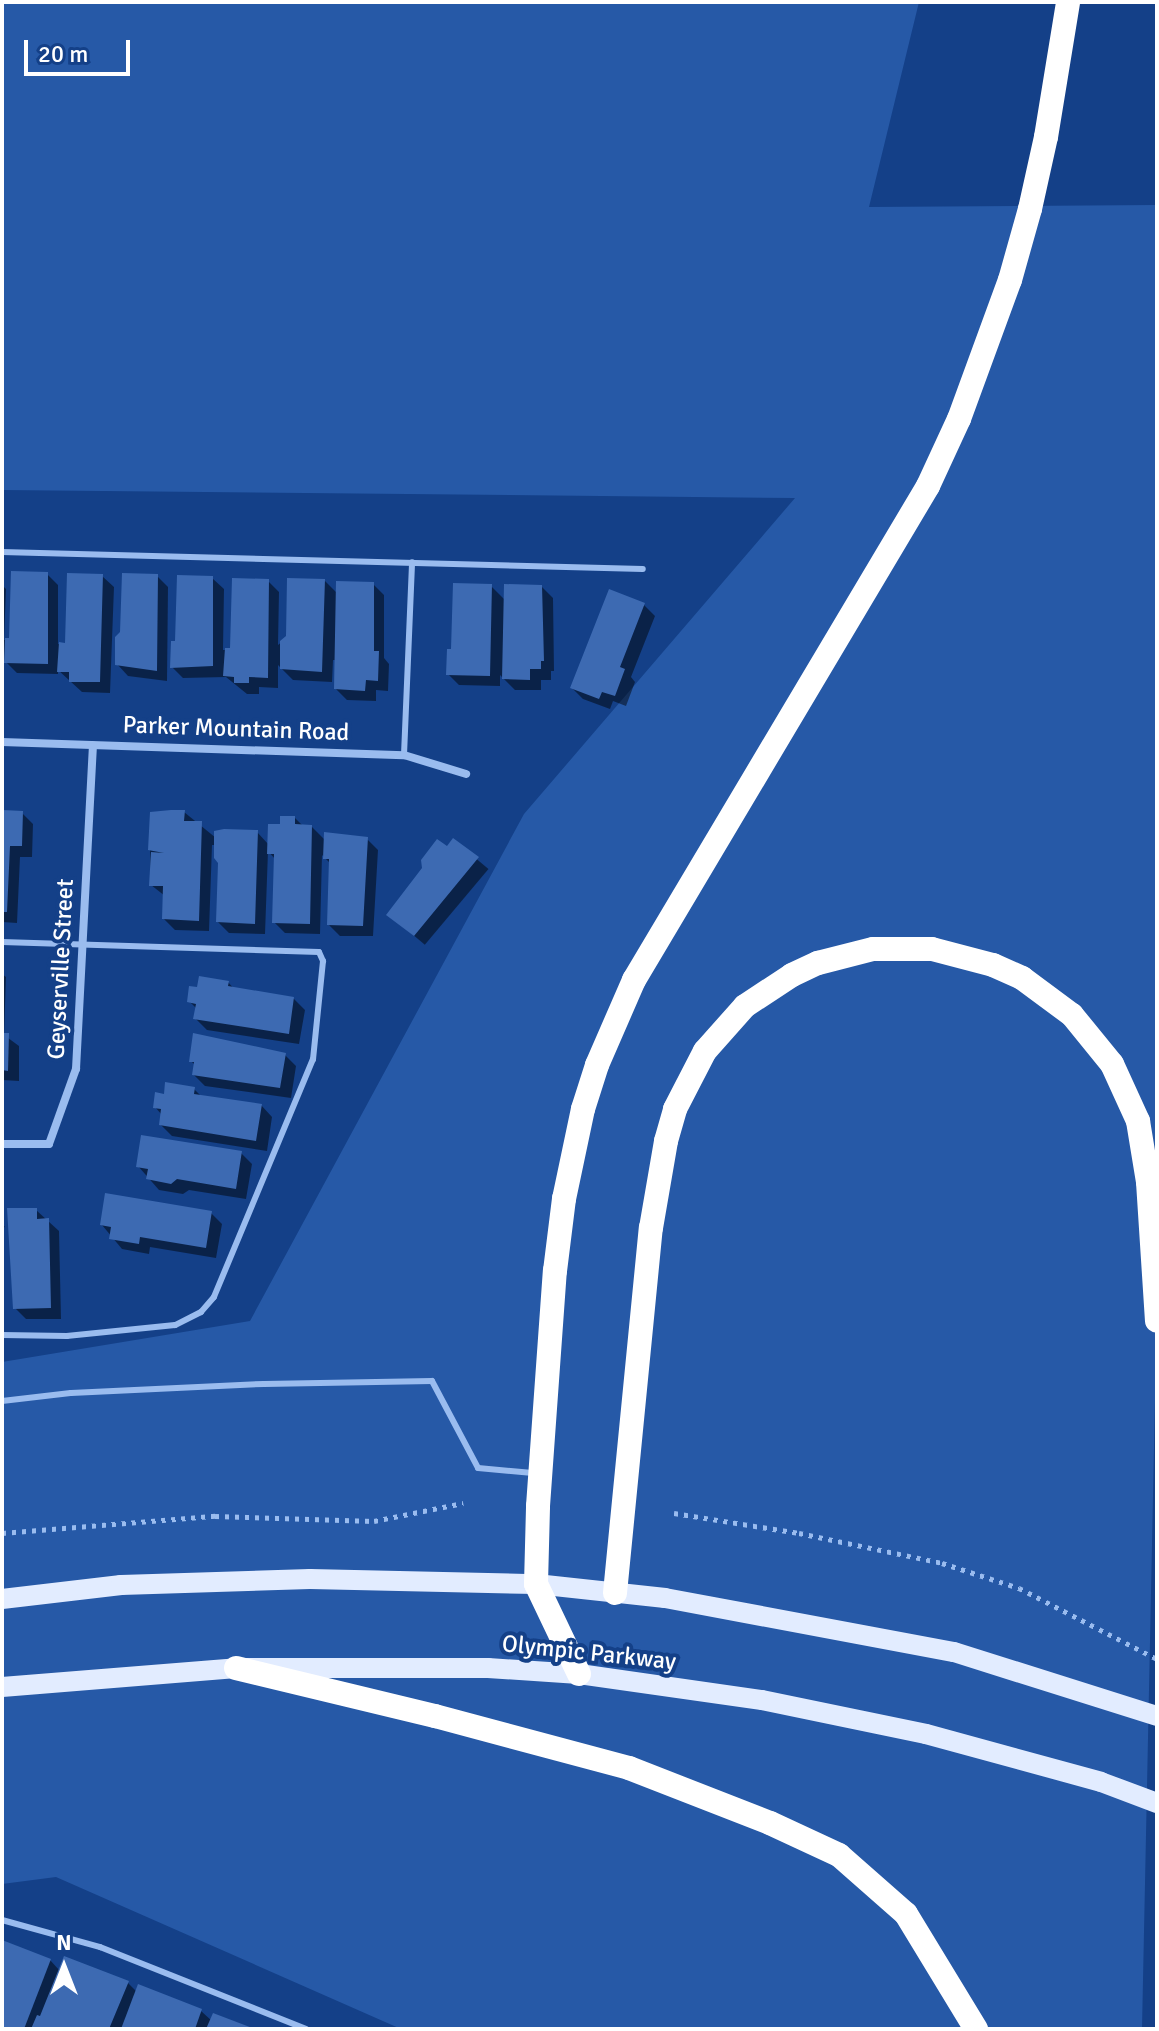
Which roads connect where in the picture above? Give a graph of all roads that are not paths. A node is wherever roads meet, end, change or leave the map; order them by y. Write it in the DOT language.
graph roads {
  1 [pos="1068,2"];
  2 [pos="2,552"];
  3 [pos="412,562"];
  4 [pos="643,569"];
  5 [pos="2,742"];
  6 [pos="93,745"];
  7 [pos="404,755"];
  8 [pos="466,774"];
  9 [pos="2,942"];
  10 [pos="84,944"];
  11 [pos="2,1144"];
  12 [pos="1157,1321"];
  13 [pos="2,1335"];
  14 [pos="2,1401"];
  15 [pos="540,1474"];
  16 [pos="536,1584"];
  17 [pos="615,1593"];
  18 [pos="2,1599"];
  19 [pos="236,1668"];
  20 [pos="579,1674"];
  21 [pos="2,1687"];
  22 [pos="1157,1716"];
  23 [pos="1157,1803"];
  24 [pos="2,1920"];
  25 [pos="306,2029"];
  26 [pos="976,2029"];
  1 -- 15 [label="highway"];
  2 -- 3 [label="lane"];
  3 -- 4 [label="lane"];
  3 -- 7 [label="lane"];
  5 -- 6 [label="street, Parker Mountain Road"];
  6 -- 7 [label="street, Parker Mountain Road"];
  6 -- 10 [label="street, Geyserville Street"];
  7 -- 8 [label="street, Parker Mountain Road"];
  9 -- 10 [label="lane"];
  10 -- 11 [label="street, Geyserville Street"];
  10 -- 13 [label="lane"];
  12 -- 17 [label="highway"];
  14 -- 15 [label="lane"];
  15 -- 16 [label="highway"];
  16 -- 17 [label="main road"];
  16 -- 18 [label="main road"];
  16 -- 20 [label="highway"];
  17 -- 22 [label="main road"];
  19 -- 20 [label="main road, Olympic Parkway"];
  19 -- 21 [label="main road, Olympic Parkway"];
  19 -- 26 [label="highway"];
  20 -- 23 [label="main road, Olympic Parkway"];
  24 -- 25 [label="lane"];
}
